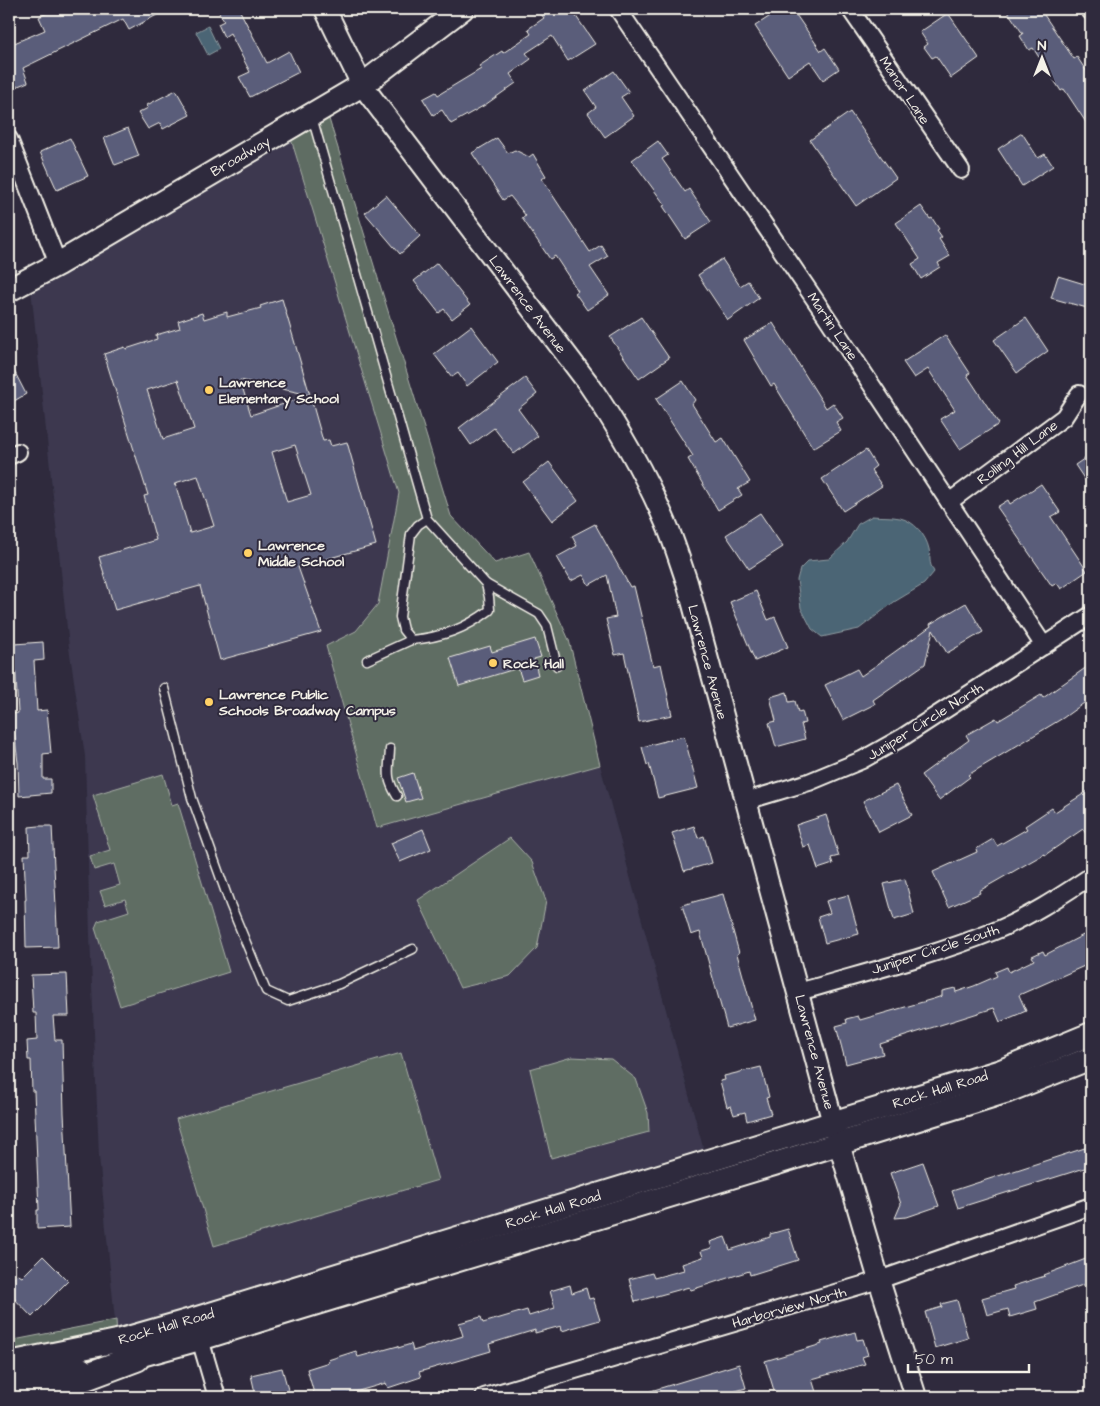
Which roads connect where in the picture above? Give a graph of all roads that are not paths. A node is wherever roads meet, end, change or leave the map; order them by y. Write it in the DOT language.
graph roads {
  1 [pos="325,9"];
  2 [pos="462,9"];
  3 [pos="618,9"];
  4 [pos="850,9"];
  5 [pos="362,85"];
  6 [pos="311,115"];
  7 [pos="9,139"];
  8 [pos="961,170"];
  9 [pos="58,264"];
  10 [pos="9,290"];
  11 [pos="1079,394"];
  12 [pos="949,502"];
  13 [pos="427,519"];
  14 [pos="486,584"];
  15 [pos="1091,615"];
  16 [pos="411,640"];
  17 [pos="1044,646"];
  18 [pos="367,660"];
  19 [pos="557,666"];
  20 [pos="164,688"];
  21 [pos="390,749"];
  22 [pos="397,796"];
  23 [pos="746,801"];
  24 [pos="1091,876"];
  25 [pos="413,949"];
  26 [pos="799,992"];
  27 [pos="1091,1034"];
  28 [pos="1091,1058"];
  29 [pos="836,1133"];
  30 [pos="1091,1206"];
  31 [pos="454,1250"];
  32 [pos="879,1280"];
  33 [pos="200,1339"];
  34 [pos="136,1358"];
  35 [pos="9,1363"];
  36 [pos="9,1385"];
  37 [pos="51,1394"];
  38 [pos="217,1397"];
  39 [pos="484,1397"];
  40 [pos="916,1397"];
  1 -- 5 [label="street, Lawrence Avenue"];
  2 -- 5 [label="main road, Broadway"];
  3 -- 12 [label="street, Martin Lane"];
  4 -- 8 [label="street, Manor Lane"];
  5 -- 6 [label="main road, Broadway"];
  5 -- 23 [label="street, Lawrence Avenue"];
  6 -- 9 [label="main road, Broadway"];
  6 -- 13 [label="lane"];
  7 -- 9 [label="street"];
  9 -- 10 [label="main road, Broadway"];
  11 -- 12 [label="street, Rolling Hill Lane"];
  12 -- 17 [label="street, Martin Lane"];
  13 -- 14 [label="lane"];
  13 -- 16 [label="lane"];
  14 -- 16 [label="lane"];
  14 -- 19 [label="lane"];
  15 -- 17 [label="street, Juniper Circle North"];
  16 -- 18 [label="lane"];
  17 -- 23 [label="street, Juniper Circle North"];
  20 -- 25 [label="lane"];
  21 -- 22 [label="lane"];
  23 -- 26 [label="street, Lawrence Avenue"];
  24 -- 26 [label="street, Juniper Circle South"];
  26 -- 29 [label="street, Lawrence Avenue"];
  27 -- 29 [label="main road, Rock Hall Road"];
  28 -- 29 [label="main road, Rock Hall Road"];
  29 -- 31 [label="main road, Rock Hall Road"];
  29 -- 32 [label="street, Lawrence Avenue"];
  30 -- 32 [label="street, Harborview North"];
  31 -- 33 [label="main road, Rock Hall Road"];
  31 -- 35 [label="main road, Rock Hall Road"];
  32 -- 39 [label="street, Harborview North"];
  32 -- 40 [label="street, Lawrence Avenue"];
  33 -- 34 [label="main road, Rock Hall Road"];
  33 -- 38 [label="street"];
  34 -- 36 [label="main road, Rock Hall Road"];
  34 -- 37 [label="highway"];
}
